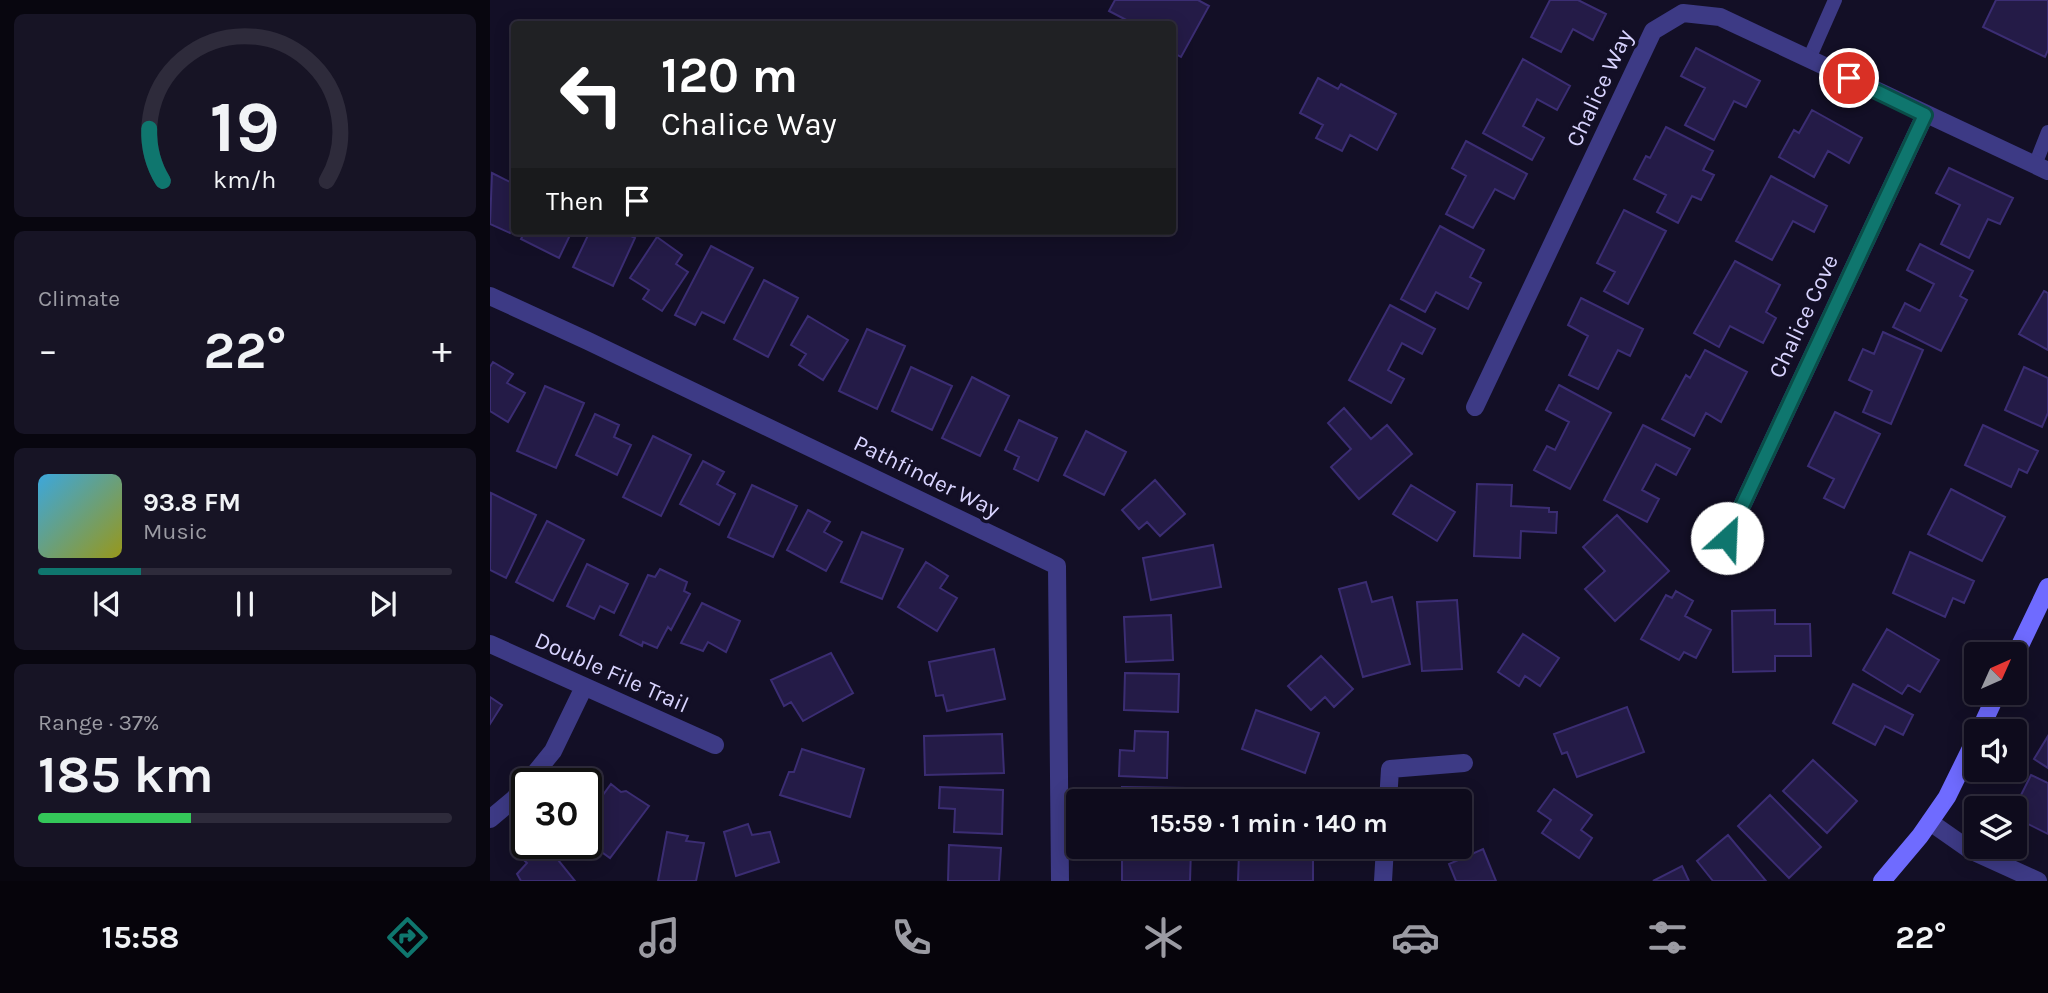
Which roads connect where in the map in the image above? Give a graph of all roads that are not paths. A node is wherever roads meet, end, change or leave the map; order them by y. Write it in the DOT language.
graph roads {
  1 [pos="1835,0"];
  2 [pos="1809,59"];
  3 [pos="1925,115"];
  4 [pos="2048,132"];
  5 [pos="2042,168"];
  6 [pos="490,296"];
  7 [pos="1475,407"];
  8 [pos="1727,538"];
  9 [pos="2048,587"];
  10 [pos="2022,642"];
  11 [pos="490,644"];
  12 [pos="584,687"];
  13 [pos="715,745"];
  14 [pos="1964,762"];
  15 [pos="1464,763"];
  16 [pos="1389,789"];
  17 [pos="490,819"];
  18 [pos="1930,822"];
  19 [pos="1384,859"];
  20 [pos="1060,881"];
  21 [pos="1383,881"];
  22 [pos="1882,881"];
  23 [pos="2038,881"];
  1 -- 2 [label="lane"];
  2 -- 3 [label="street, Chalice Way"];
  2 -- 7 [label="street, Chalice Way"];
  3 -- 5 [label="street, Chalice Way"];
  3 -- 8 [label="street, Chalice Cove"];
  4 -- 5 [label="lane"];
  6 -- 20 [label="street, Pathfinder Way"];
  9 -- 10 [label="street"];
  11 -- 12 [label="street, Double File Trail"];
  12 -- 13 [label="street, Double File Trail"];
  12 -- 17 [label="street"];
  14 -- 18 [label="street"];
  15 -- 16 [label="street"];
  18 -- 22 [label="street"];
  18 -- 23 [label="street"];
  19 -- 21 [label="street"];
}
